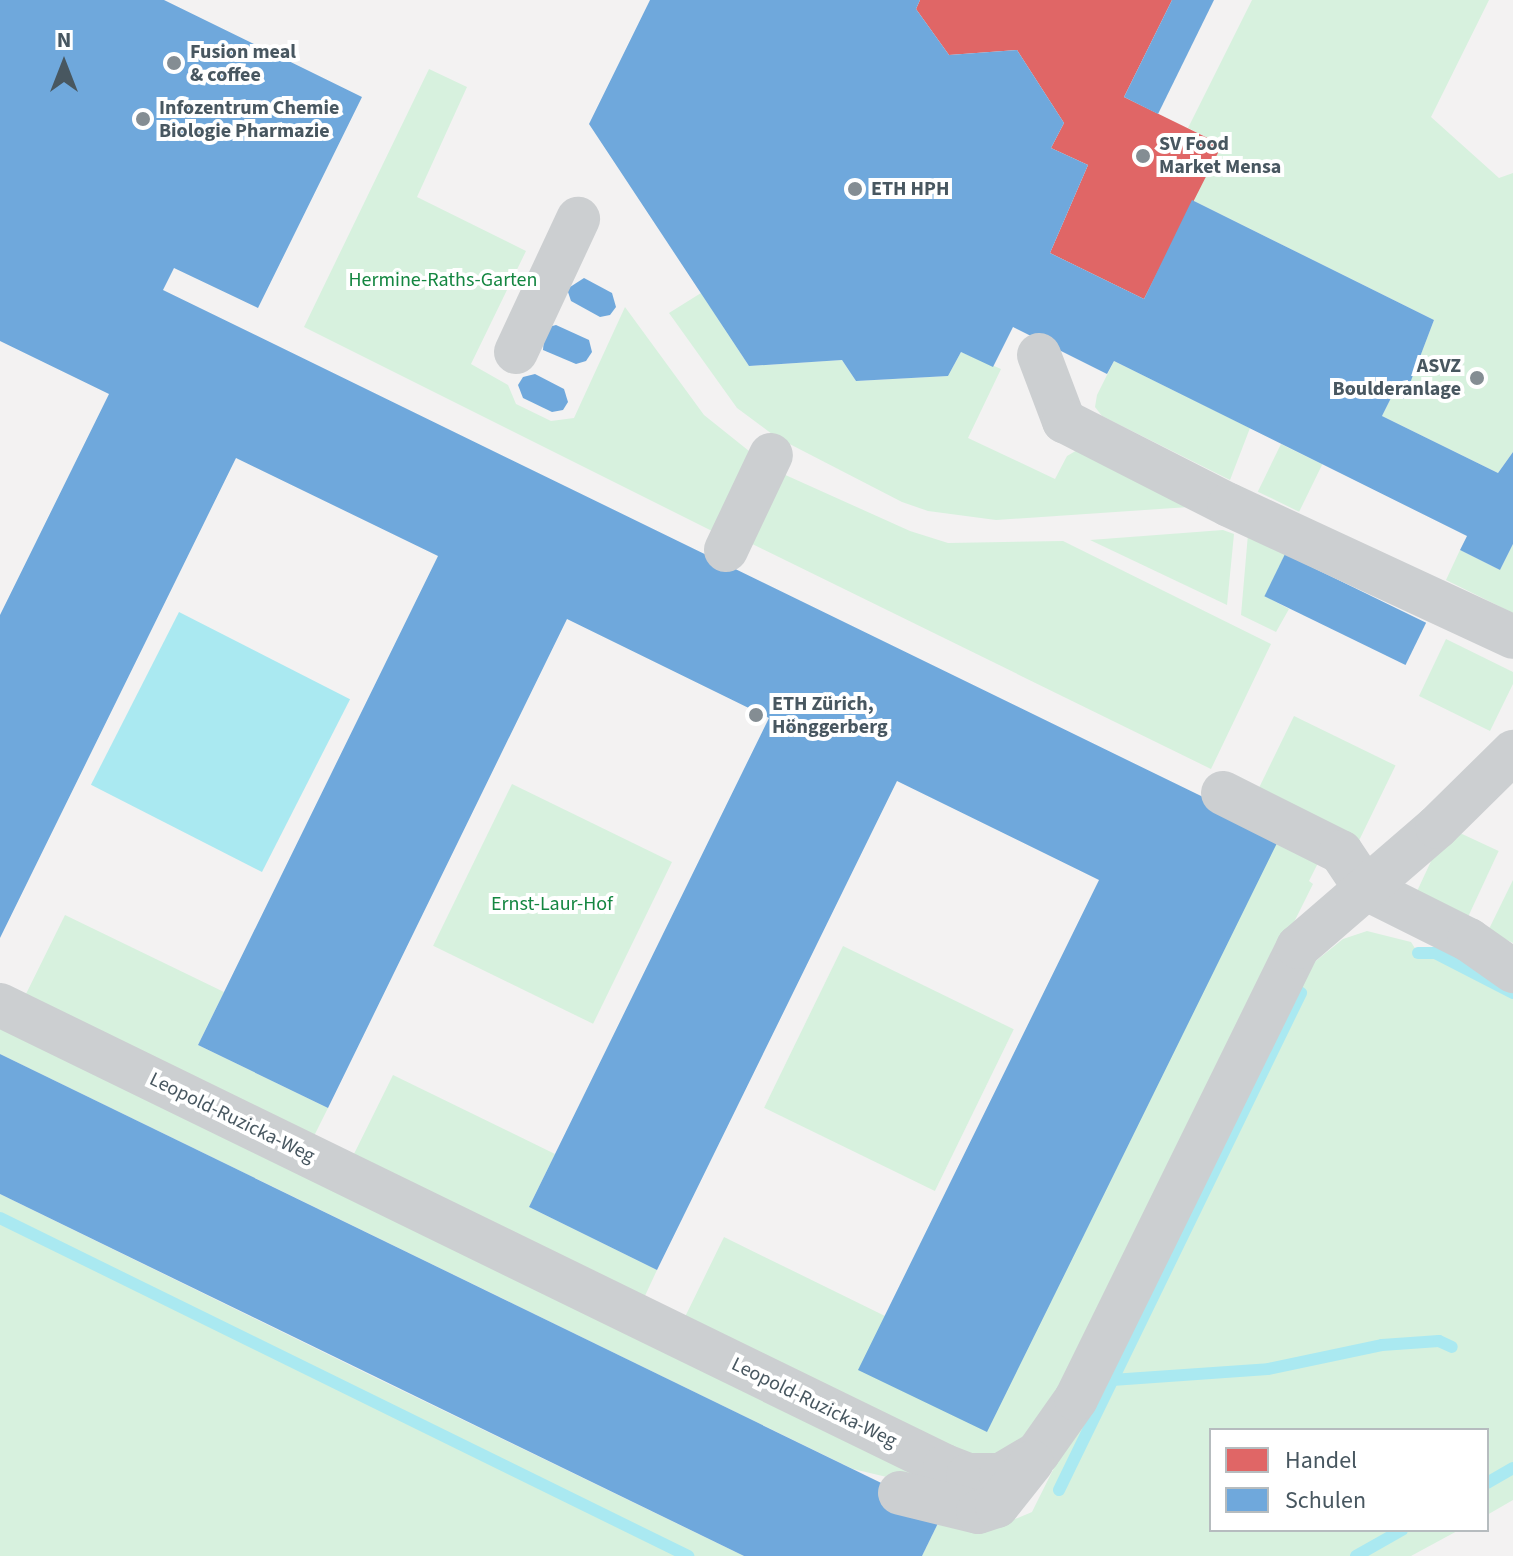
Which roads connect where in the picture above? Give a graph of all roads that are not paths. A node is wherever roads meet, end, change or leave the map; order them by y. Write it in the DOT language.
graph roads {
  1 [pos="578,219"];
  2 [pos="516,352"];
  3 [pos="1039,355"];
  4 [pos="771,455"];
  5 [pos="726,550"];
  6 [pos="1513,637"];
  7 [pos="1513,752"];
  8 [pos="1223,793"];
  9 [pos="1365,888"];
  10 [pos="1513,971"];
  11 [pos="0,1005"];
  12 [pos="1038,1453"];
  13 [pos="900,1493"];
  1 -- 2 [label="street"];
  3 -- 6 [label="street"];
  4 -- 5 [label="street"];
  7 -- 9 [label="street, Leopold-Ruzicka-Weg"];
  8 -- 9 [label="street"];
  9 -- 10 [label="street"];
  9 -- 12 [label="street, Leopold-Ruzicka-Weg"];
  11 -- 12 [label="street, Leopold-Ruzicka-Weg"];
  12 -- 13 [label="street"];
}
